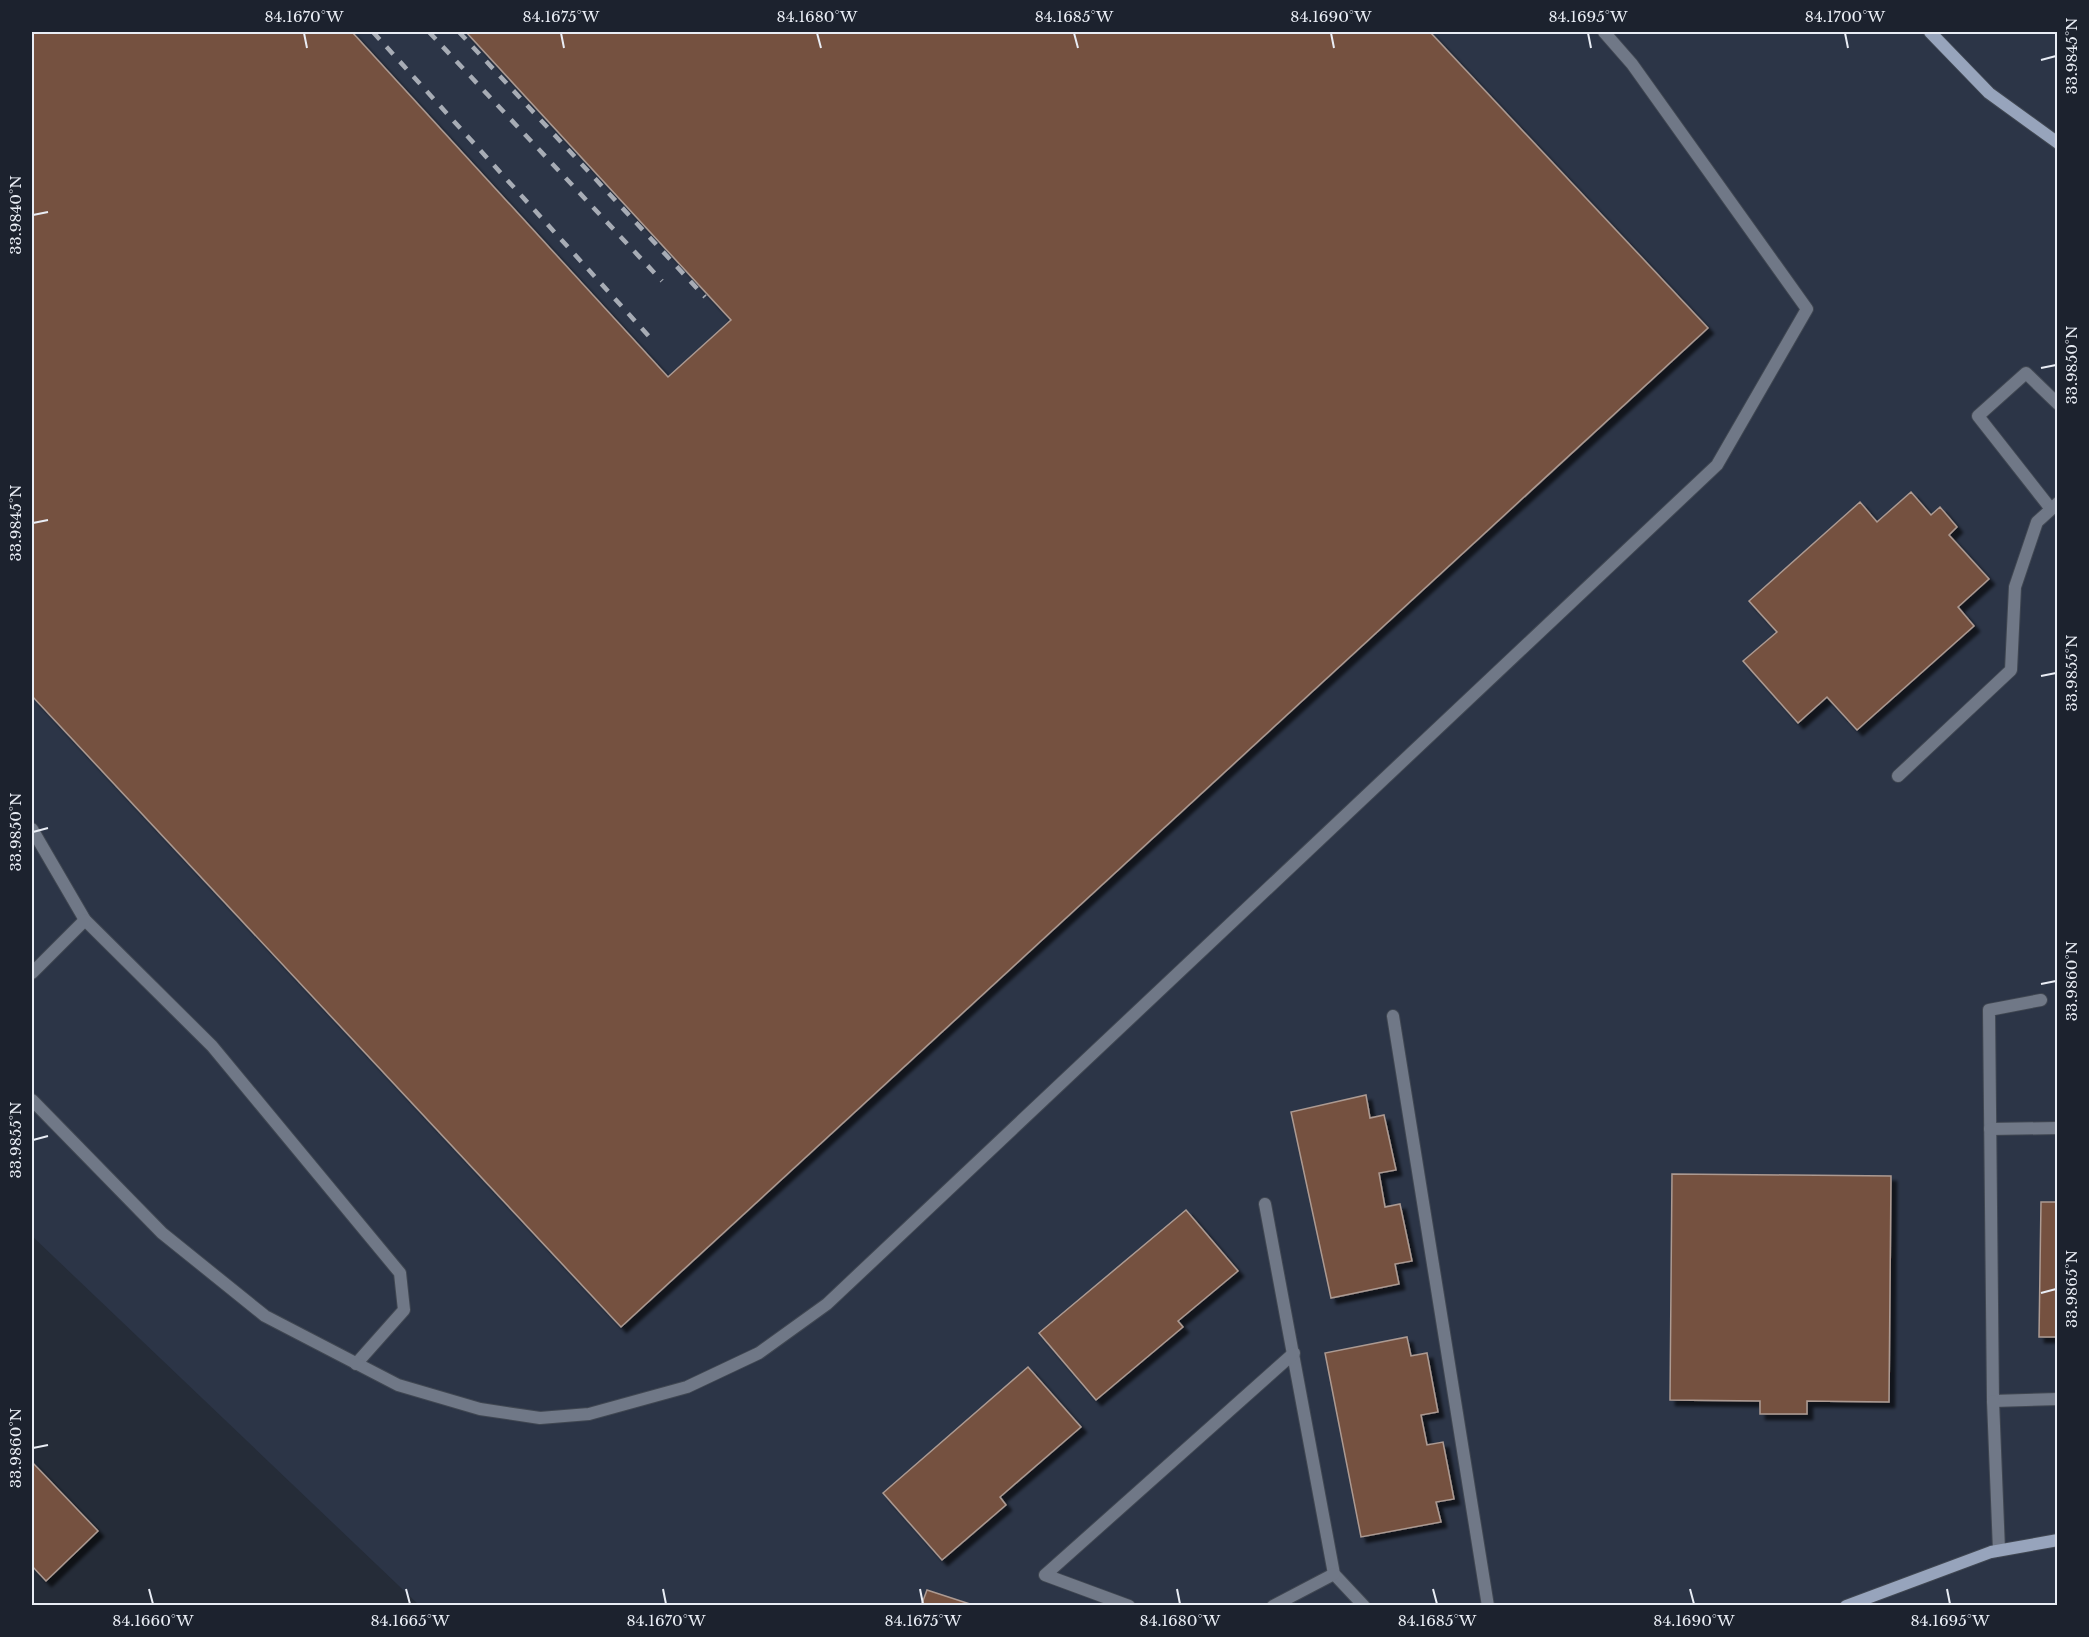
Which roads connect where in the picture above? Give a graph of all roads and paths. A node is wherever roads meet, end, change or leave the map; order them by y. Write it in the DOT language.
graph roads {
  1 [pos="1604,32"];
  2 [pos="1930,32"];
  3 [pos="2058,143"];
  4 [pos="2058,404"];
  5 [pos="2054,506"];
  6 [pos="1898,777"];
  7 [pos="32,829"];
  8 [pos="85,920"];
  9 [pos="32,973"];
  10 [pos="2041,1000"];
  11 [pos="1393,1016"];
  12 [pos="32,1100"];
  13 [pos="2058,1128"];
  14 [pos="1990,1129"];
  15 [pos="1266,1204"];
  16 [pos="1294,1353"];
  17 [pos="356,1364"];
  18 [pos="2058,1400"];
  19 [pos="1993,1401"];
  20 [pos="2058,1540"];
  21 [pos="1999,1550"];
  22 [pos="1335,1574"];
  23 [pos="1129,1605"];
  24 [pos="1273,1605"];
  25 [pos="1364,1605"];
  26 [pos="1488,1605"];
  27 [pos="1846,1605"];
  1 -- 17 [label="street"];
  2 -- 3 [label="street"];
  4 -- 5 [label="street"];
  5 -- 6 [label="street"];
  7 -- 8 [label="street"];
  8 -- 9 [label="street"];
  8 -- 17 [label="street"];
  10 -- 14 [label="street"];
  11 -- 26 [label="street"];
  12 -- 17 [label="street"];
  13 -- 14 [label="street"];
  14 -- 19 [label="street"];
  15 -- 16 [label="street"];
  16 -- 22 [label="street"];
  16 -- 23 [label="street"];
  18 -- 19 [label="street"];
  19 -- 21 [label="street"];
  20 -- 21 [label="street"];
  21 -- 27 [label="street"];
  22 -- 24 [label="street"];
  22 -- 25 [label="street"];
}
